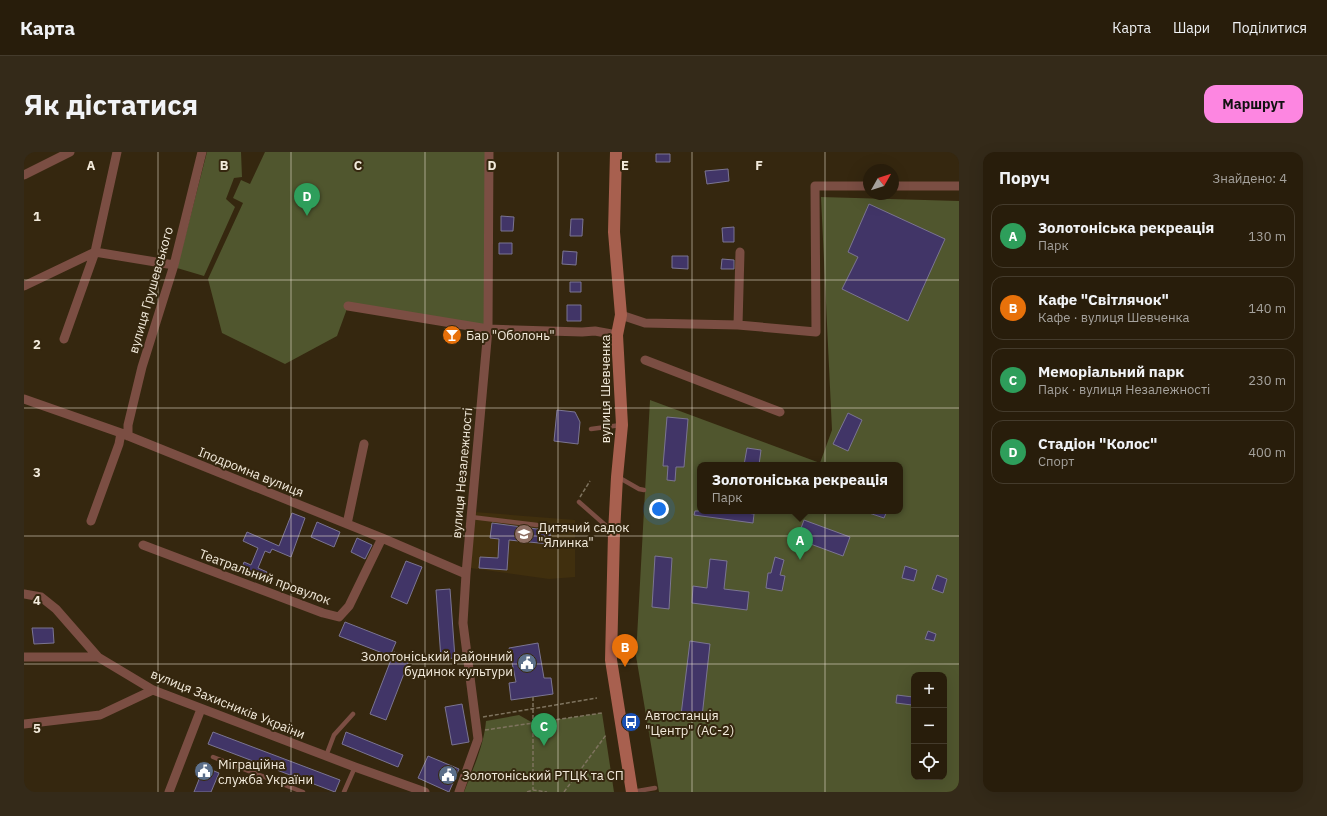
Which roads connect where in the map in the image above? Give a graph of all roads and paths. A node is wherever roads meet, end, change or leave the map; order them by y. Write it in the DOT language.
graph roads {
  1 [pos="70,152"];
  2 [pos="116,152"];
  3 [pos="202,152"];
  4 [pos="489,152"];
  5 [pos="616,152"];
  6 [pos="24,175"];
  7 [pos="863,186"];
  8 [pos="899,186"];
  9 [pos="959,186"];
  10 [pos="95,252"];
  11 [pos="740,252"];
  12 [pos="174,265"];
  13 [pos="24,286"];
  14 [pos="348,306"];
  15 [pos="621,315"];
  16 [pos="738,325"];
  17 [pos="488,329"];
  18 [pos="617,335"];
  19 [pos="64,339"];
  20 [pos="645,360"];
  21 [pos="24,399"];
  22 [pos="780,412"];
  23 [pos="622,425"];
  24 [pos="591,429"];
  25 [pos="124,435"];
  26 [pos="364,444"];
  27 [pos="617,476"];
  28 [pos="590,481"];
  29 [pos="644,490"];
  30 [pos="579,500"];
  31 [pos="471,517"];
  32 [pos="92,521"];
  33 [pos="346,524"];
  34 [pos="537,525"];
  35 [pos="614,533"];
  36 [pos="382,538"];
  37 [pos="143,545"];
  38 [pos="466,574"];
  39 [pos="24,594"];
  40 [pos="24,657"];
  41 [pos="98,657"];
  42 [pos="153,690"];
  43 [pos="533,697"];
  44 [pos="598,698"];
  45 [pos="533,708"];
  46 [pos="201,709"];
  47 [pos="602,713"];
  48 [pos="353,714"];
  49 [pos="476,718"];
  50 [pos="533,723"];
  51 [pos="24,724"];
  52 [pos="484,730"];
  53 [pos="606,734"];
  54 [pos="326,756"];
  55 [pos="213,757"];
  56 [pos="355,767"];
  57 [pos="655,788"];
  58 [pos="412,790"];
  59 [pos="533,790"];
  60 [pos="169,792"];
  61 [pos="302,792"];
  62 [pos="344,792"];
  63 [pos="425,792"];
  64 [pos="459,792"];
  65 [pos="527,792"];
  66 [pos="547,792"];
  67 [pos="564,792"];
  68 [pos="632,792"];
  1 -- 6 [label="street"];
  2 -- 10 [label="street"];
  3 -- 12 [label="street, вулиця Грушевського"];
  4 -- 17 [label="street, вулиця Незалежності"];
  5 -- 15 [label="main road, вулиця Шевченка"];
  7 -- 16 [label="street"];
  8 -- 9 [label="street"];
  10 -- 12 [label="street"];
  10 -- 13 [label="street"];
  10 -- 19 [label="street"];
  11 -- 16 [label="street"];
  12 -- 25 [label="street, вулиця Грушевського"];
  14 -- 17 [label="street"];
  15 -- 16 [label="street"];
  15 -- 18 [label="main road, вулиця Шевченка"];
  17 -- 18 [label="street"];
  17 -- 31 [label="street, вулиця Незалежності"];
  18 -- 23 [label="main road, вулиця Шевченка"];
  20 -- 22 [label="street"];
  21 -- 25 [label="street, Іподромна вулиця"];
  23 -- 24 [label="lane"];
  23 -- 27 [label="main road, вулиця Шевченка"];
  25 -- 32 [label="street, вулиця Грушевського"];
  25 -- 33 [label="street, Іподромна вулиця"];
  26 -- 33 [label="street"];
  27 -- 29 [label="lane"];
  27 -- 35 [label="main road, вулиця Шевченка"];
  28 -- 30 [label="path"];
  30 -- 35 [label="lane"];
  31 -- 34 [label="lane"];
  31 -- 38 [label="street, вулиця Незалежності"];
  33 -- 36 [label="street, Іподромна вулиця"];
  35 -- 68 [label="main road, вулиця Шевченка"];
  36 -- 37 [label="street, Театральний провулок"];
  36 -- 38 [label="street, Іподромна вулиця"];
  38 -- 49 [label="street, вулиця Незалежності"];
  39 -- 41 [label="street, вулиця Захисників України"];
  40 -- 41 [label="street"];
  41 -- 42 [label="street, вулиця Захисників України"];
  42 -- 46 [label="street, вулиця Захисників України"];
  42 -- 51 [label="street"];
  43 -- 45 [label="path"];
  44 -- 45 [label="path"];
  45 -- 49 [label="path"];
  45 -- 50 [label="path"];
  46 -- 54 [label="street, вулиця Захисників України"];
  46 -- 60 [label="street"];
  47 -- 50 [label="path"];
  48 -- 54 [label="lane"];
  49 -- 64 [label="street, вулиця Незалежності"];
  50 -- 52 [label="path"];
  50 -- 59 [label="path"];
  53 -- 67 [label="path"];
  54 -- 56 [label="street, вулиця Захисників України"];
  55 -- 61 [label="lane"];
  56 -- 58 [label="street, вулиця Захисників України"];
  56 -- 62 [label="lane"];
  57 -- 68 [label="lane"];
  58 -- 63 [label="street, вулиця Захисників України"];
  59 -- 65 [label="path"];
  59 -- 66 [label="path"];
}
